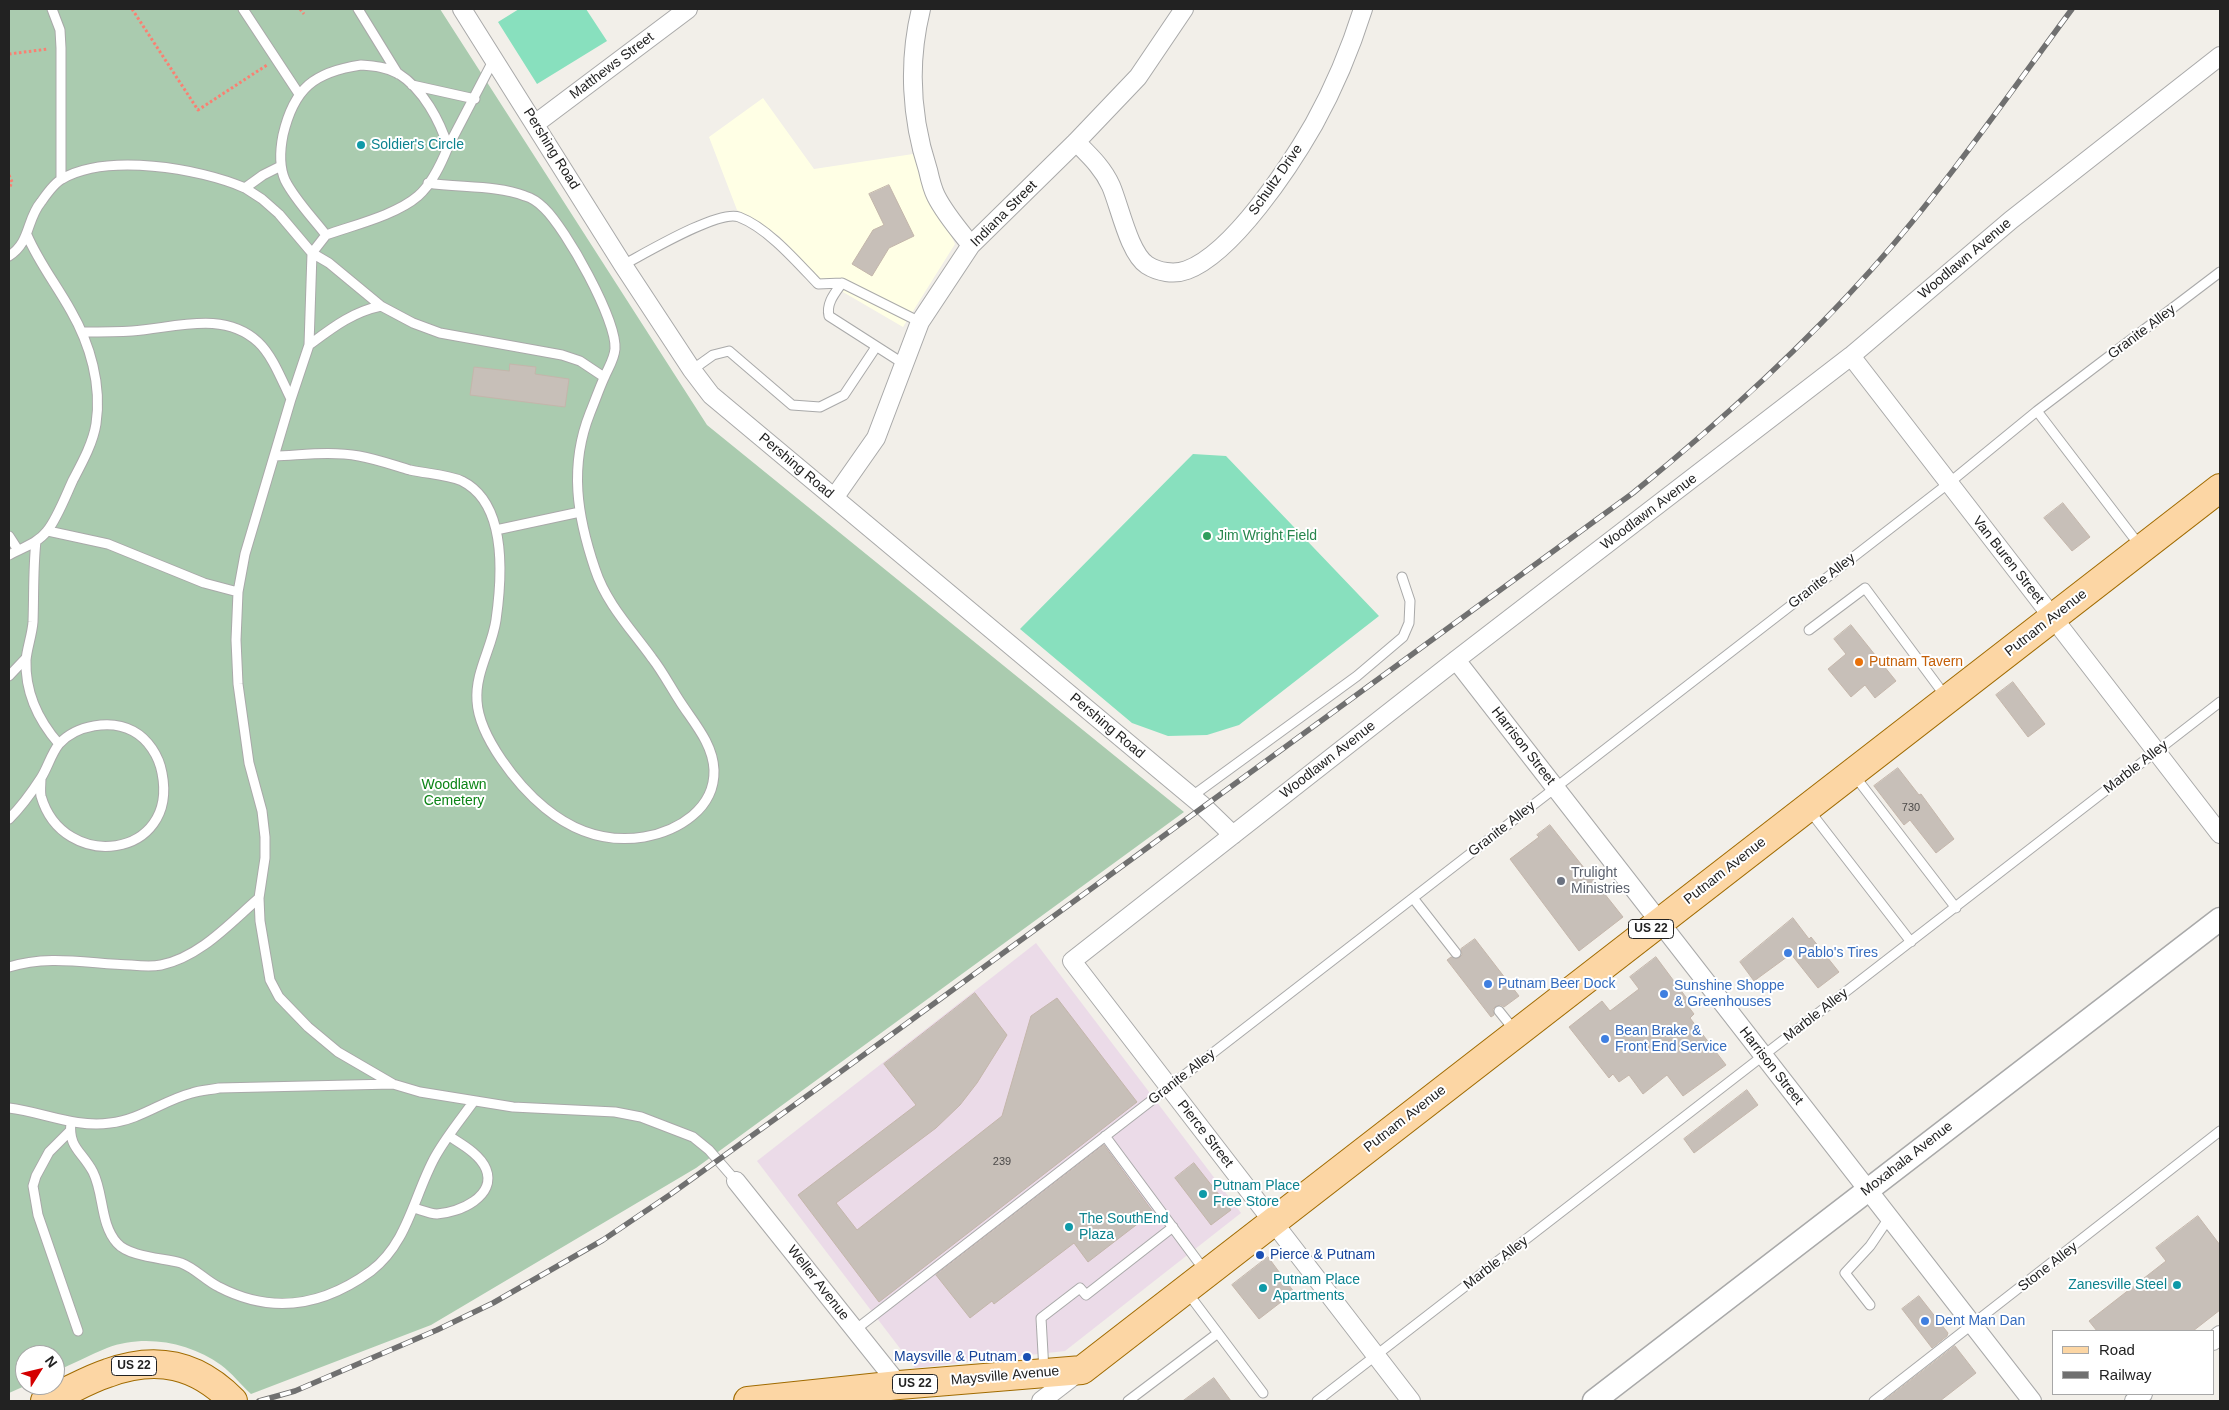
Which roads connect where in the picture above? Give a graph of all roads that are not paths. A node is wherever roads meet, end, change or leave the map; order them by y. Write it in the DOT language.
graph roads {
  1 [pos="52,9"];
  2 [pos="242,9"];
  3 [pos="358,9"];
  4 [pos="462,9"];
  5 [pos="687,9"];
  6 [pos="920,9"];
  7 [pos="1184,9"];
  8 [pos="1363,9"];
  9 [pos="2220,56"];
  10 [pos="494,59"];
  11 [pos="398,74"];
  12 [pos="412,85"];
  13 [pos="300,94"];
  14 [pos="475,99"];
  15 [pos="535,124"];
  16 [pos="1076,142"];
  17 [pos="448,147"];
  18 [pos="281,166"];
  19 [pos="61,180"];
  20 [pos="428,183"];
  21 [pos="245,188"];
  22 [pos="27,235"];
  23 [pos="326,235"];
  24 [pos="971,246"];
  25 [pos="312,253"];
  26 [pos="9,256"];
  27 [pos="623,265"];
  28 [pos="2220,272"];
  29 [pos="842,283"];
  30 [pos="381,306"];
  31 [pos="920,322"];
  32 [pos="82,332"];
  33 [pos="309,345"];
  34 [pos="876,347"];
  35 [pos="1852,356"];
  36 [pos="904,364"];
  37 [pos="692,370"];
  38 [pos="604,377"];
  39 [pos="291,399"];
  40 [pos="2037,411"];
  41 [pos="275,456"];
  42 [pos="1949,483"];
  43 [pos="2220,488"];
  44 [pos="834,498"];
  45 [pos="580,512"];
  46 [pos="496,530"];
  47 [pos="48,531"];
  48 [pos="9,536"];
  49 [pos="36,541"];
  50 [pos="2142,549"];
  51 [pos="18,550"];
  52 [pos="9,555"];
  53 [pos="1402,577"];
  54 [pos="238,592"];
  55 [pos="2053,618"];
  56 [pos="1809,630"];
  57 [pos="26,658"];
  58 [pos="1456,660"];
  59 [pos="9,676"];
  60 [pos="1947,699"];
  61 [pos="2220,702"];
  62 [pos="60,744"];
  63 [pos="2156,751"];
  64 [pos="1852,773"];
  65 [pos="41,778"];
  66 [pos="1555,788"];
  67 [pos="1191,797"];
  68 [pos="1807,808"];
  69 [pos="9,819"];
  70 [pos="2220,834"];
  71 [pos="1233,835"];
  72 [pos="258,898"];
  73 [pos="1413,898"];
  74 [pos="1956,908"];
  75 [pos="2220,919"];
  76 [pos="1659,923"];
  77 [pos="1911,942"];
  78 [pos="1456,954"];
  79 [pos="1072,961"];
  80 [pos="9,967"];
  81 [pos="1499,1011"];
  82 [pos="1516,1033"];
  83 [pos="1763,1056"];
  84 [pos="393,1084"];
  85 [pos="1169,1087"];
  86 [pos="474,1101"];
  87 [pos="9,1108"];
  88 [pos="70,1126"];
  89 [pos="2220,1131"];
  90 [pos="449,1136"];
  91 [pos="1106,1136"];
  92 [pos="736,1180"];
  93 [pos="1867,1190"];
  94 [pos="414,1208"];
  95 [pos="1889,1218"];
  96 [pos="1273,1222"];
  97 [pos="1173,1227"];
  98 [pos="1207,1273"];
  99 [pos="1185,1290"];
  100 [pos="1870,1305"];
  101 [pos="1973,1326"];
  102 [pos="855,1330"];
  103 [pos="78,1331"];
  104 [pos="1218,1334"];
  105 [pos="1376,1356"];
  106 [pos="1082,1370"];
  107 [pos="1044,1373"];
  108 [pos="899,1385"];
  109 [pos="1263,1394"];
  110 [pos="816,1398"];
  111 [pos="45,1401"];
  112 [pos="233,1401"];
  113 [pos="748,1401"];
  114 [pos="1041,1401"];
  115 [pos="1128,1401"];
  116 [pos="1317,1401"];
  117 [pos="1411,1401"];
  118 [pos="1594,1401"];
  119 [pos="1874,1401"];
  120 [pos="2032,1401"];
  1 -- 19 [label="lane"];
  2 -- 13 [label="lane"];
  3 -- 11 [label="lane"];
  4 -- 10 [label="street, Pershing Road"];
  5 -- 15 [label="street, Matthews Street"];
  6 -- 24 [label="street"];
  7 -- 16 [label="street, Indiana Street"];
  8 -- 16 [label="street, Schultz Drive"];
  9 -- 35 [label="street, Woodlawn Avenue"];
  10 -- 14 [label="lane"];
  10 -- 15 [label="street, Pershing Road"];
  11 -- 12 [label="lane"];
  11 -- 13 [label="lane"];
  12 -- 14 [label="lane"];
  12 -- 17 [label="lane"];
  13 -- 18 [label="lane"];
  14 -- 17 [label="lane"];
  15 -- 27 [label="street, Pershing Road"];
  16 -- 24 [label="street, Indiana Street"];
  17 -- 20 [label="lane"];
  18 -- 21 [label="lane"];
  18 -- 23 [label="lane"];
  19 -- 21 [label="lane"];
  19 -- 22 [label="lane"];
  20 -- 23 [label="lane"];
  20 -- 38 [label="lane"];
  21 -- 25 [label="lane"];
  22 -- 26 [label="lane"];
  22 -- 32 [label="lane"];
  23 -- 25 [label="lane"];
  24 -- 31 [label="street, Indiana Street"];
  25 -- 30 [label="lane"];
  25 -- 33 [label="lane"];
  27 -- 29 [label="lane"];
  27 -- 37 [label="street, Pershing Road"];
  28 -- 40 [label="lane, Granite Alley"];
  29 -- 31 [label="lane"];
  29 -- 34 [label="lane"];
  30 -- 33 [label="lane"];
  30 -- 38 [label="lane"];
  31 -- 36 [label="street, Indiana Street"];
  32 -- 39 [label="lane"];
  32 -- 47 [label="lane"];
  33 -- 39 [label="lane"];
  34 -- 36 [label="lane"];
  34 -- 37 [label="lane"];
  35 -- 42 [label="street, Van Buren Street"];
  35 -- 58 [label="street, Woodlawn Avenue"];
  36 -- 44 [label="street, Indiana Street"];
  37 -- 44 [label="street, Pershing Road"];
  38 -- 45 [label="lane"];
  39 -- 41 [label="lane"];
  40 -- 42 [label="lane, Granite Alley"];
  40 -- 50 [label="lane"];
  41 -- 46 [label="lane"];
  41 -- 54 [label="lane"];
  42 -- 55 [label="street, Van Buren Street"];
  42 -- 66 [label="lane, Granite Alley"];
  43 -- 50 [label="main road, Putnam Avenue / US 22"];
  44 -- 67 [label="street, Pershing Road"];
  45 -- 46 [label="lane"];
  45 -- 46 [label="lane"];
  47 -- 49 [label="lane"];
  47 -- 54 [label="lane"];
  48 -- 51 [label="lane"];
  49 -- 51 [label="lane"];
  49 -- 57 [label="lane"];
  50 -- 55 [label="main road, Putnam Avenue / US 22"];
  51 -- 52 [label="lane"];
  53 -- 67 [label="lane"];
  54 -- 72 [label="lane"];
  55 -- 60 [label="main road, Putnam Avenue / US 22"];
  55 -- 63 [label="street, Van Buren Street"];
  56 -- 60 [label="lane"];
  57 -- 59 [label="lane"];
  57 -- 62 [label="lane"];
  58 -- 66 [label="street, Harrison Street"];
  58 -- 71 [label="street, Woodlawn Avenue"];
  60 -- 64 [label="main road, Putnam Avenue / US 22"];
  61 -- 63 [label="lane, Marble Alley"];
  62 -- 65 [label="lane"];
  62 -- 65 [label="lane"];
  63 -- 70 [label="street, Van Buren Street"];
  63 -- 74 [label="lane, Marble Alley"];
  64 -- 68 [label="main road, Putnam Avenue / US 22"];
  64 -- 74 [label="lane"];
  65 -- 69 [label="lane"];
  66 -- 73 [label="lane, Granite Alley"];
  66 -- 76 [label="street, Harrison Street"];
  67 -- 71 [label="street, Pershing Road"];
  68 -- 76 [label="main road, Putnam Avenue / US 22"];
  68 -- 77 [label="lane"];
  71 -- 79 [label="street, Woodlawn Avenue"];
  72 -- 80 [label="lane"];
  72 -- 84 [label="lane"];
  73 -- 78 [label="lane"];
  73 -- 85 [label="lane, Granite Alley"];
  74 -- 77 [label="lane, Marble Alley"];
  75 -- 93 [label="street, Moxahala Avenue"];
  76 -- 82 [label="main road, Putnam Avenue / US 22"];
  76 -- 83 [label="street, Harrison Street"];
  77 -- 83 [label="lane, Marble Alley"];
  79 -- 85 [label="street, Pierce Street"];
  81 -- 82 [label="lane"];
  82 -- 96 [label="main road, Putnam Avenue / US 22"];
  83 -- 93 [label="street, Harrison Street"];
  83 -- 105 [label="lane, Marble Alley"];
  84 -- 86 [label="lane"];
  84 -- 88 [label="lane"];
  85 -- 91 [label="lane, Granite Alley"];
  85 -- 96 [label="street, Pierce Street"];
  86 -- 90 [label="lane"];
  86 -- 92 [label="lane"];
  87 -- 88 [label="lane"];
  88 -- 94 [label="lane"];
  88 -- 103 [label="lane"];
  89 -- 101 [label="lane, Stone Alley"];
  90 -- 94 [label="lane"];
  90 -- 94 [label="lane"];
  91 -- 97 [label="lane"];
  91 -- 102 [label="lane, Granite Alley"];
  92 -- 102 [label="street, Weller Avenue"];
  93 -- 95 [label="street, Harrison Street"];
  93 -- 118 [label="street, Moxahala Avenue"];
  95 -- 100 [label="lane"];
  95 -- 101 [label="street, Harrison Street"];
  96 -- 98 [label="main road, Putnam Avenue / US 22"];
  96 -- 105 [label="street, Pierce Street"];
  97 -- 98 [label="lane"];
  97 -- 107 [label="lane"];
  98 -- 99 [label="main road, Putnam Avenue / US 22"];
  99 -- 104 [label="lane"];
  99 -- 106 [label="main road, Putnam Avenue / US 22"];
  101 -- 119 [label="lane, Stone Alley"];
  101 -- 120 [label="street, Harrison Street"];
  102 -- 108 [label="street, Weller Avenue"];
  104 -- 109 [label="lane"];
  104 -- 115 [label="lane"];
  105 -- 116 [label="lane, Marble Alley"];
  105 -- 117 [label="street, Pierce Street"];
  106 -- 107 [label="main road, Maysville Avenue / US 22"];
  106 -- 114 [label="street, Putnam Avenue"];
  107 -- 108 [label="main road, Maysville Avenue / US 22"];
  108 -- 110 [label="main road, Maysville Avenue / US 22"];
  110 -- 113 [label="main road, Maysville Avenue / US 22"];
  111 -- 112 [label="main road, US 22"];
}
